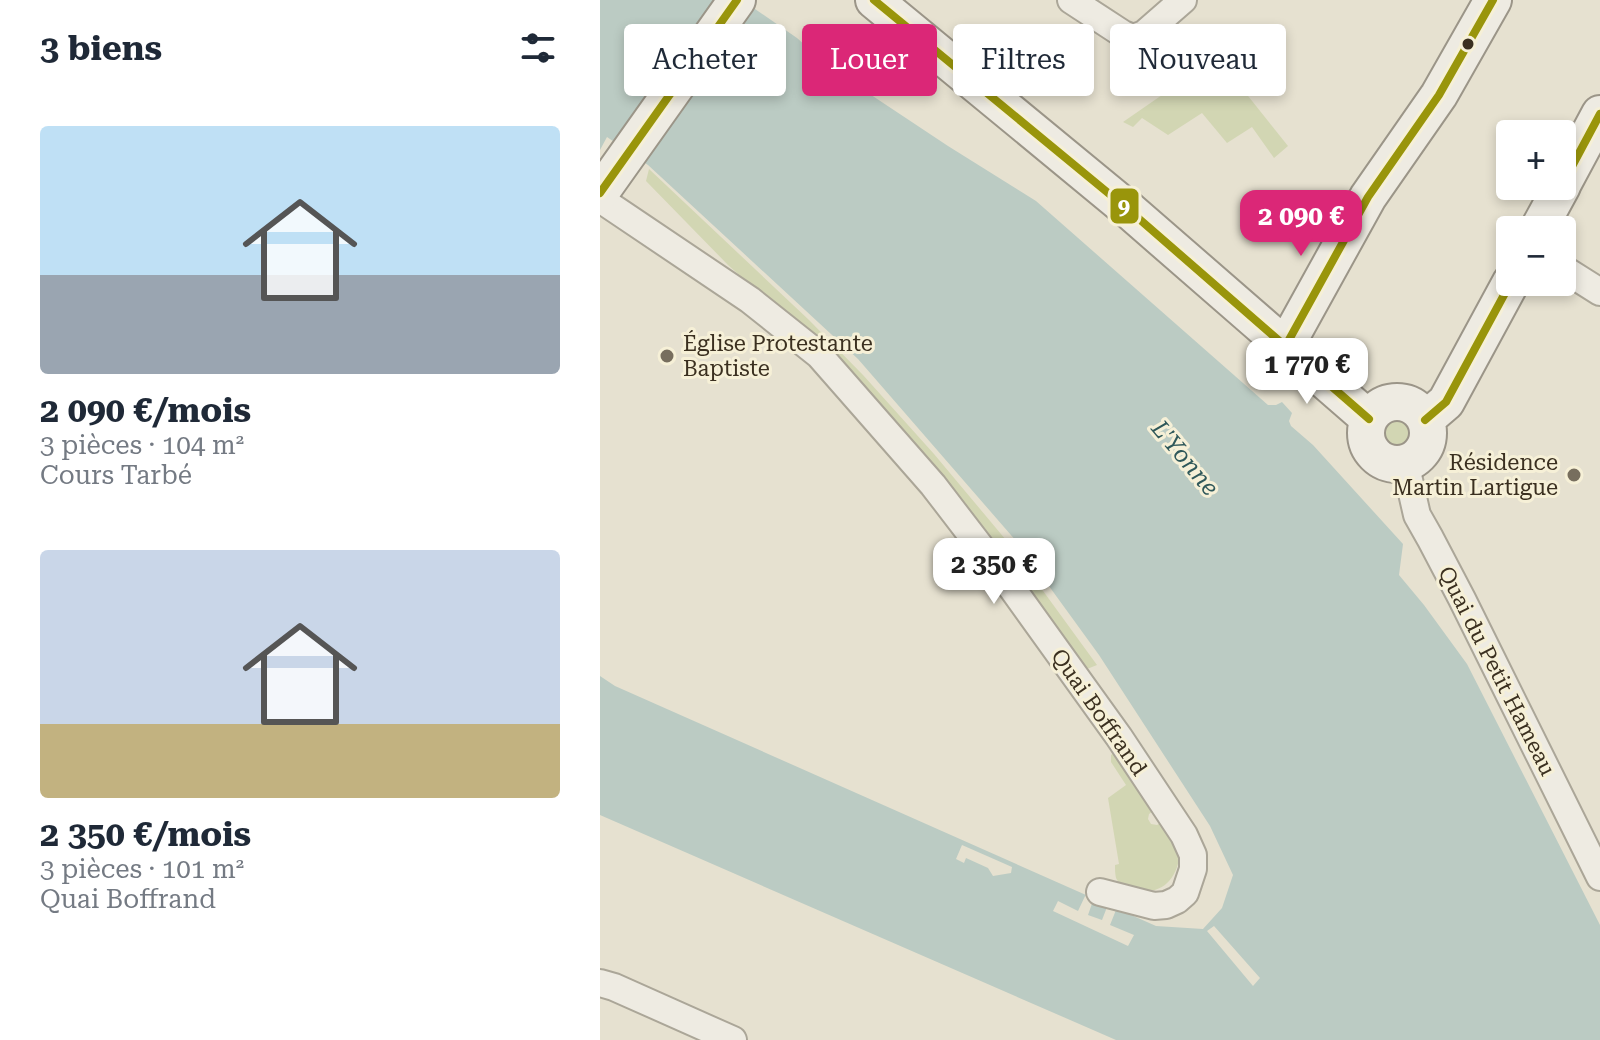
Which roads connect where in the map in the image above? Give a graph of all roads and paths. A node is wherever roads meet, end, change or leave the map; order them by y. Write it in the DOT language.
graph roads {
  1 [pos="737,0"];
  2 [pos="855,0"];
  3 [pos="874,0"];
  4 [pos="1071,0"];
  5 [pos="1183,0"];
  6 [pos="1493,0"];
  7 [pos="893,24"];
  8 [pos="902,24"];
  9 [pos="937,53"];
  10 [pos="1600,114"];
  11 [pos="1576,159"];
  12 [pos="600,193"];
  13 [pos="600,199"];
  14 [pos="1576,277"];
  15 [pos="1600,292"];
  16 [pos="1503,296"];
  17 [pos="1285,347"];
  18 [pos="1369,419"];
  19 [pos="1425,420"];
  20 [pos="1405,462"];
  21 [pos="1600,877"];
  22 [pos="1100,892"];
  23 [pos="600,983"];
  24 [pos="733,1040"];
  1 -- 12 [label="main road"];
  2 -- 7 [label="main road"];
  3 -- 8 [label="main road"];
  4 -- 5 [label="street"];
  6 -- 17 [label="main road"];
  9 -- 17 [label="main road"];
  10 -- 11 [label="main road"];
  13 -- 22 [label="street, Quai Boffrand"];
  14 -- 15 [label="street"];
  16 -- 19 [label="main road"];
  17 -- 18 [label="main road"];
  18 -- 19 [label="main road"];
  18 -- 20 [label="main road"];
  19 -- 20 [label="main road"];
  20 -- 21 [label="street, Quai du Petit Hameau"];
  23 -- 24 [label="street"];
}
